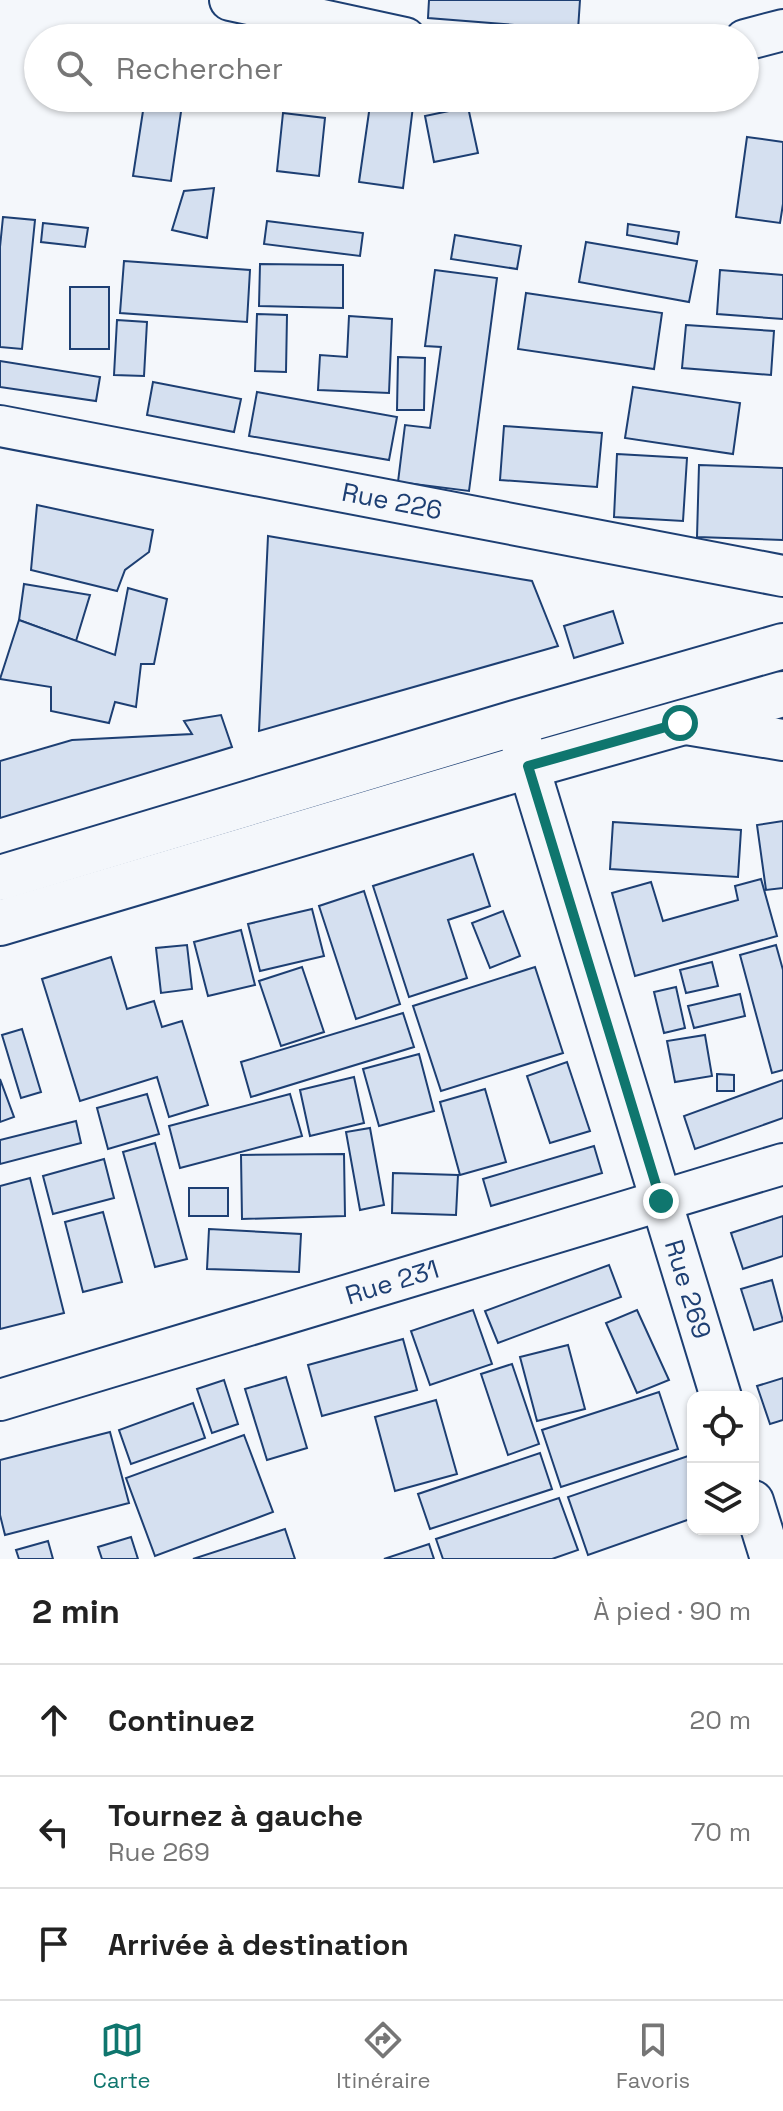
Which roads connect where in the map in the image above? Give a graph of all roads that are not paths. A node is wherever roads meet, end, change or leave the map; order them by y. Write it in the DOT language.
graph roads {
  1 [pos="230,0"];
  2 [pos="341,24"];
  3 [pos="783,30"];
  4 [pos="759,36"];
  5 [pos="0,426"];
  6 [pos="783,576"];
  7 [pos="783,646"];
  8 [pos="783,694"];
  9 [pos="515,723"];
  10 [pos="680,723"];
  11 [pos="783,740"];
  12 [pos="528,766"];
  13 [pos="0,878"];
  14 [pos="0,923"];
  15 [pos="783,1164"];
  16 [pos="661,1201"];
  17 [pos="719,1391"];
  18 [pos="0,1400"];
  19 [pos="759,1520"];
  20 [pos="771,1559"];
  1 -- 2 [label="street"];
  3 -- 4 [label="street"];
  5 -- 6 [label="street, Rue 226"];
  7 -- 9 [label="main road"];
  8 -- 10 [label="main road"];
  9 -- 12 [label="street, Rue 269"];
  9 -- 13 [label="main road"];
  10 -- 11 [label="street"];
  10 -- 12 [label="main road"];
  12 -- 14 [label="main road"];
  12 -- 16 [label="street, Rue 269"];
  15 -- 16 [label="street, Rue 231"];
  16 -- 17 [label="street, Rue 269"];
  16 -- 18 [label="street, Rue 231"];
  19 -- 20 [label="street"];
}
